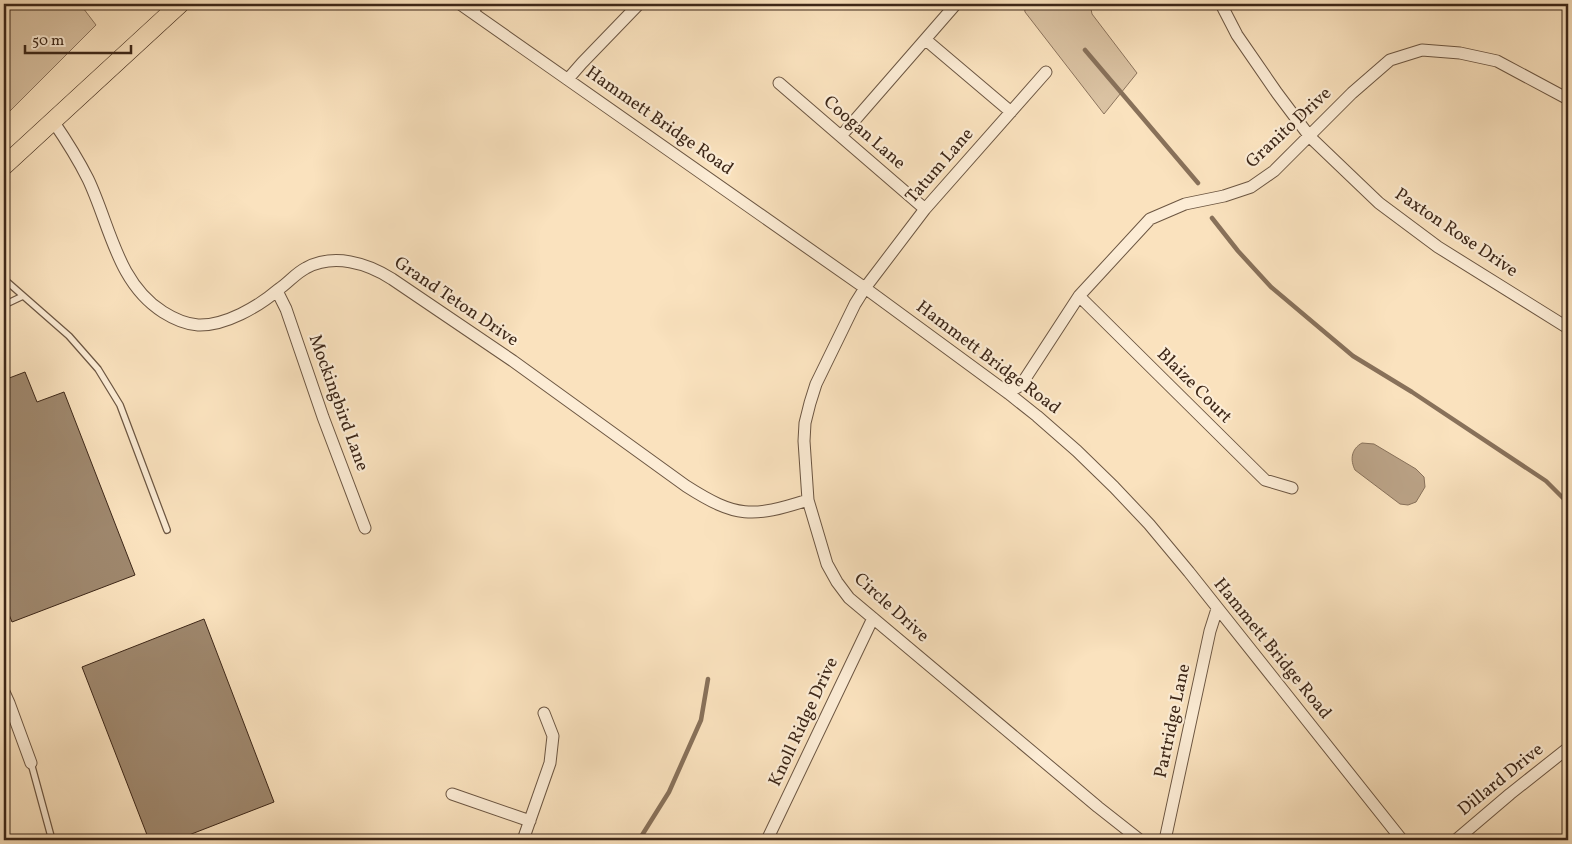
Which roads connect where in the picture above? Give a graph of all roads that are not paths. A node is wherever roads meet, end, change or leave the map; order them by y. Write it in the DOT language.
graph roads {
  1 [pos="180,4"];
  2 [pos="460,4"];
  3 [pos="639,4"];
  4 [pos="956,4"];
  5 [pos="1220,4"];
  6 [pos="478,9"];
  7 [pos="926,40"];
  8 [pos="1046,72"];
  9 [pos="568,79"];
  10 [pos="779,83"];
  11 [pos="1568,99"];
  12 [pos="1011,112"];
  13 [pos="53,121"];
  14 [pos="841,136"];
  15 [pos="1310,137"];
  16 [pos="4,166"];
  17 [pos="925,209"];
  18 [pos="4,279"];
  19 [pos="865,288"];
  20 [pos="277,291"];
  21 [pos="23,296"];
  22 [pos="1079,296"];
  23 [pos="4,305"];
  24 [pos="1568,328"];
  25 [pos="1008,393"];
  26 [pos="1292,488"];
  27 [pos="808,500"];
  28 [pos="365,528"];
  29 [pos="167,530"];
  30 [pos="1217,609"];
  31 [pos="873,618"];
  32 [pos="4,692"];
  33 [pos="544,713"];
  34 [pos="1568,748"];
  35 [pos="30,763"];
  36 [pos="452,794"];
  37 [pos="530,821"];
  38 [pos="52,840"];
  39 [pos="523,840"];
  40 [pos="768,840"];
  41 [pos="1140,840"];
  42 [pos="1165,840"];
  43 [pos="1402,840"];
  44 [pos="1456,840"];
  1 -- 13 [label="main road"];
  2 -- 6 [label="street, Hammett Bridge Road"];
  3 -- 9 [label="street"];
  4 -- 7 [label="street"];
  5 -- 15 [label="street, Paxton Rose Drive"];
  6 -- 9 [label="street, Hammett Bridge Road"];
  7 -- 12 [label="street"];
  7 -- 14 [label="street"];
  8 -- 12 [label="street, Tatum Lane"];
  9 -- 19 [label="street, Hammett Bridge Road"];
  10 -- 14 [label="street, Coogan Lane"];
  11 -- 15 [label="street, Granito Drive"];
  12 -- 17 [label="street, Tatum Lane"];
  13 -- 16 [label="main road"];
  13 -- 20 [label="street, Grand Teton Drive"];
  14 -- 17 [label="street, Coogan Lane"];
  15 -- 22 [label="street, Granito Drive"];
  15 -- 24 [label="street, Paxton Rose Drive"];
  17 -- 19 [label="street, Tatum Lane"];
  18 -- 21 [label="lane"];
  19 -- 25 [label="street, Hammett Bridge Road"];
  19 -- 27 [label="street, Circle Drive"];
  20 -- 27 [label="street, Grand Teton Drive"];
  20 -- 28 [label="street, Mockingbird Lane"];
  21 -- 23 [label="lane"];
  21 -- 29 [label="lane"];
  22 -- 25 [label="street, Granito Drive"];
  22 -- 26 [label="street, Blaize Court"];
  25 -- 30 [label="street, Hammett Bridge Road"];
  27 -- 31 [label="street, Circle Drive"];
  30 -- 42 [label="street, Partridge Lane"];
  30 -- 43 [label="street, Hammett Bridge Road"];
  31 -- 40 [label="street, Knoll Ridge Drive"];
  31 -- 41 [label="street, Circle Drive"];
  32 -- 35 [label="street"];
  33 -- 37 [label="street"];
  34 -- 44 [label="street, Dillard Drive"];
  35 -- 38 [label="lane"];
  36 -- 37 [label="street"];
  37 -- 39 [label="street"];
}
